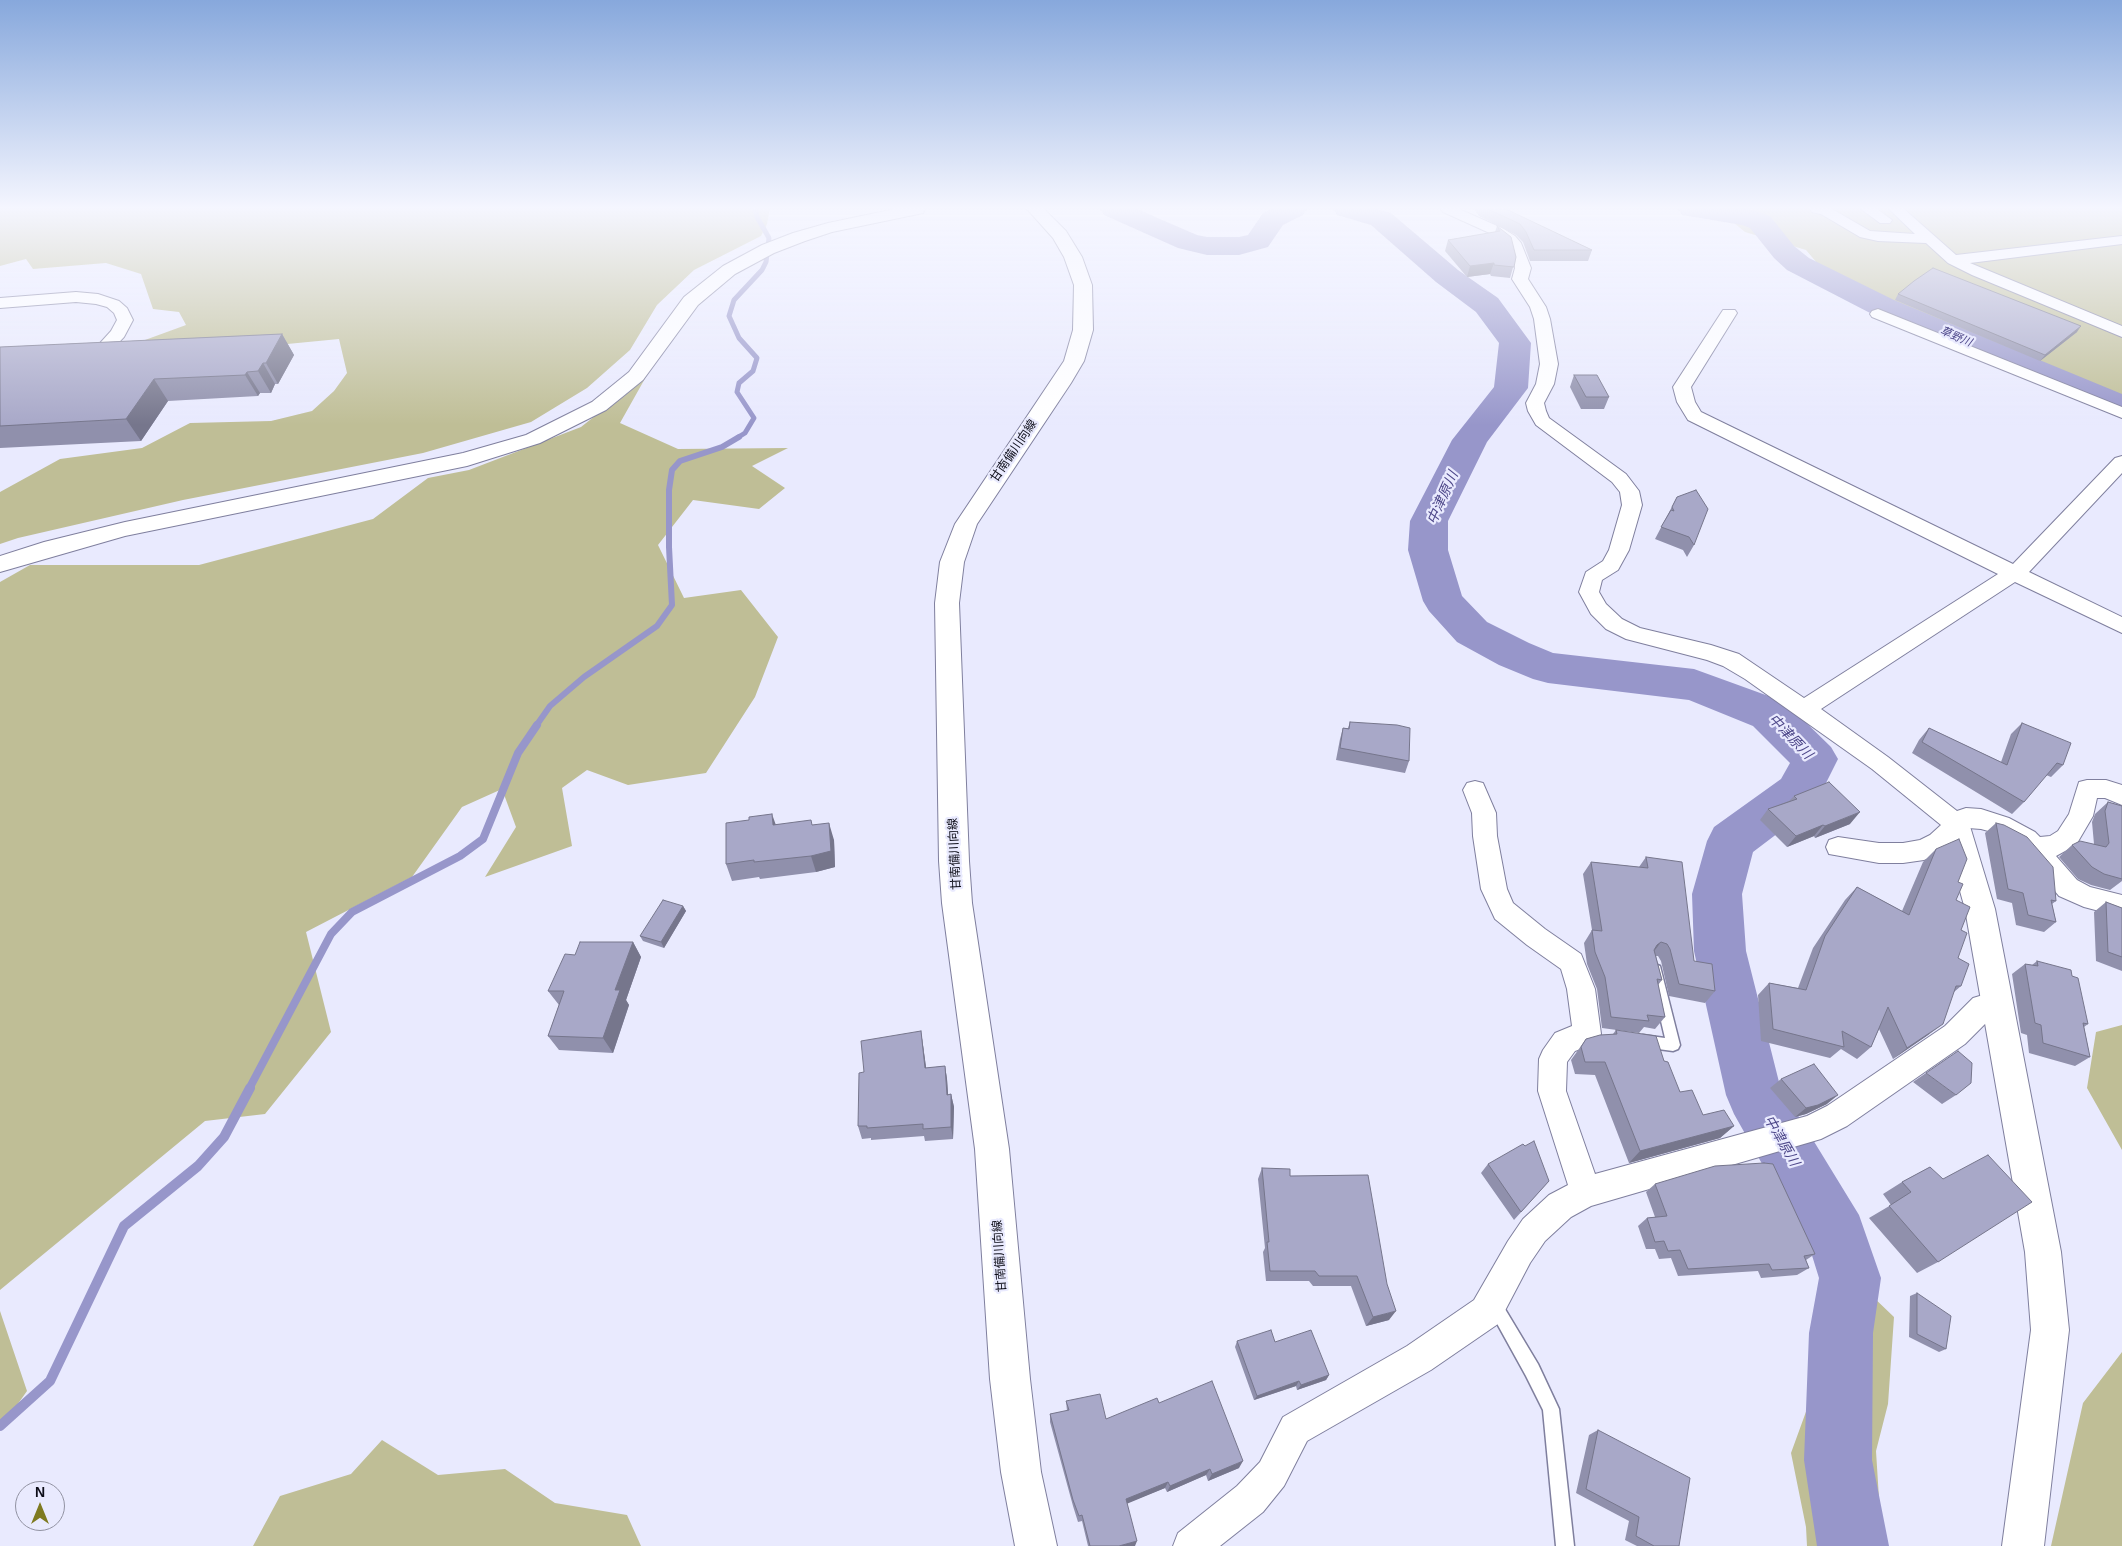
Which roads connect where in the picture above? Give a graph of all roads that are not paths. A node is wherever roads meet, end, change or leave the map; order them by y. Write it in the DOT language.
graph roads {
  1 [pos="716,281"];
  2 [pos="1082,281"];
  3 [pos="1521,281"];
  4 [pos="1999,281"];
  5 [pos="0,303"];
  6 [pos="1728,313"];
  7 [pos="1878,314"];
  8 [pos="2122,332"];
  9 [pos="118,353"];
  10 [pos="2122,413"];
  11 [pos="2122,462"];
  12 [pos="0,564"];
  13 [pos="2014,573"];
  14 [pos="2122,626"];
  15 [pos="1804,709"];
  16 [pos="1475,790"];
  17 [pos="2122,795"];
  18 [pos="1956,823"];
  19 [pos="1838,847"];
  20 [pos="2034,847"];
  21 [pos="2122,906"];
  22 [pos="1653,962"];
  23 [pos="1999,1011"];
  24 [pos="1625,1039"];
  25 [pos="1586,1192"];
  26 [pos="1492,1300"];
  27 [pos="1036,1546"];
  28 [pos="1191,1546"];
  29 [pos="1565,1546"];
  30 [pos="2023,1546"];
  1 -- 12 [label="street"];
  2 -- 27 [label="street, 甘南備川向線"];
  3 -- 15 [label="street"];
  4 -- 8 [label="street"];
  5 -- 9 [label="street"];
  6 -- 13 [label="street"];
  7 -- 10 [label="street"];
  11 -- 13 [label="street"];
  13 -- 14 [label="street"];
  13 -- 15 [label="street"];
  15 -- 18 [label="street"];
  16 -- 25 [label="street"];
  17 -- 20 [label="street"];
  18 -- 19 [label="street"];
  18 -- 20 [label="street"];
  18 -- 23 [label="street"];
  20 -- 21 [label="street"];
  22 -- 24 [label="lane"];
  23 -- 25 [label="street"];
  23 -- 30 [label="street"];
  25 -- 26 [label="street"];
  26 -- 28 [label="street"];
  26 -- 29 [label="lane"];
}
